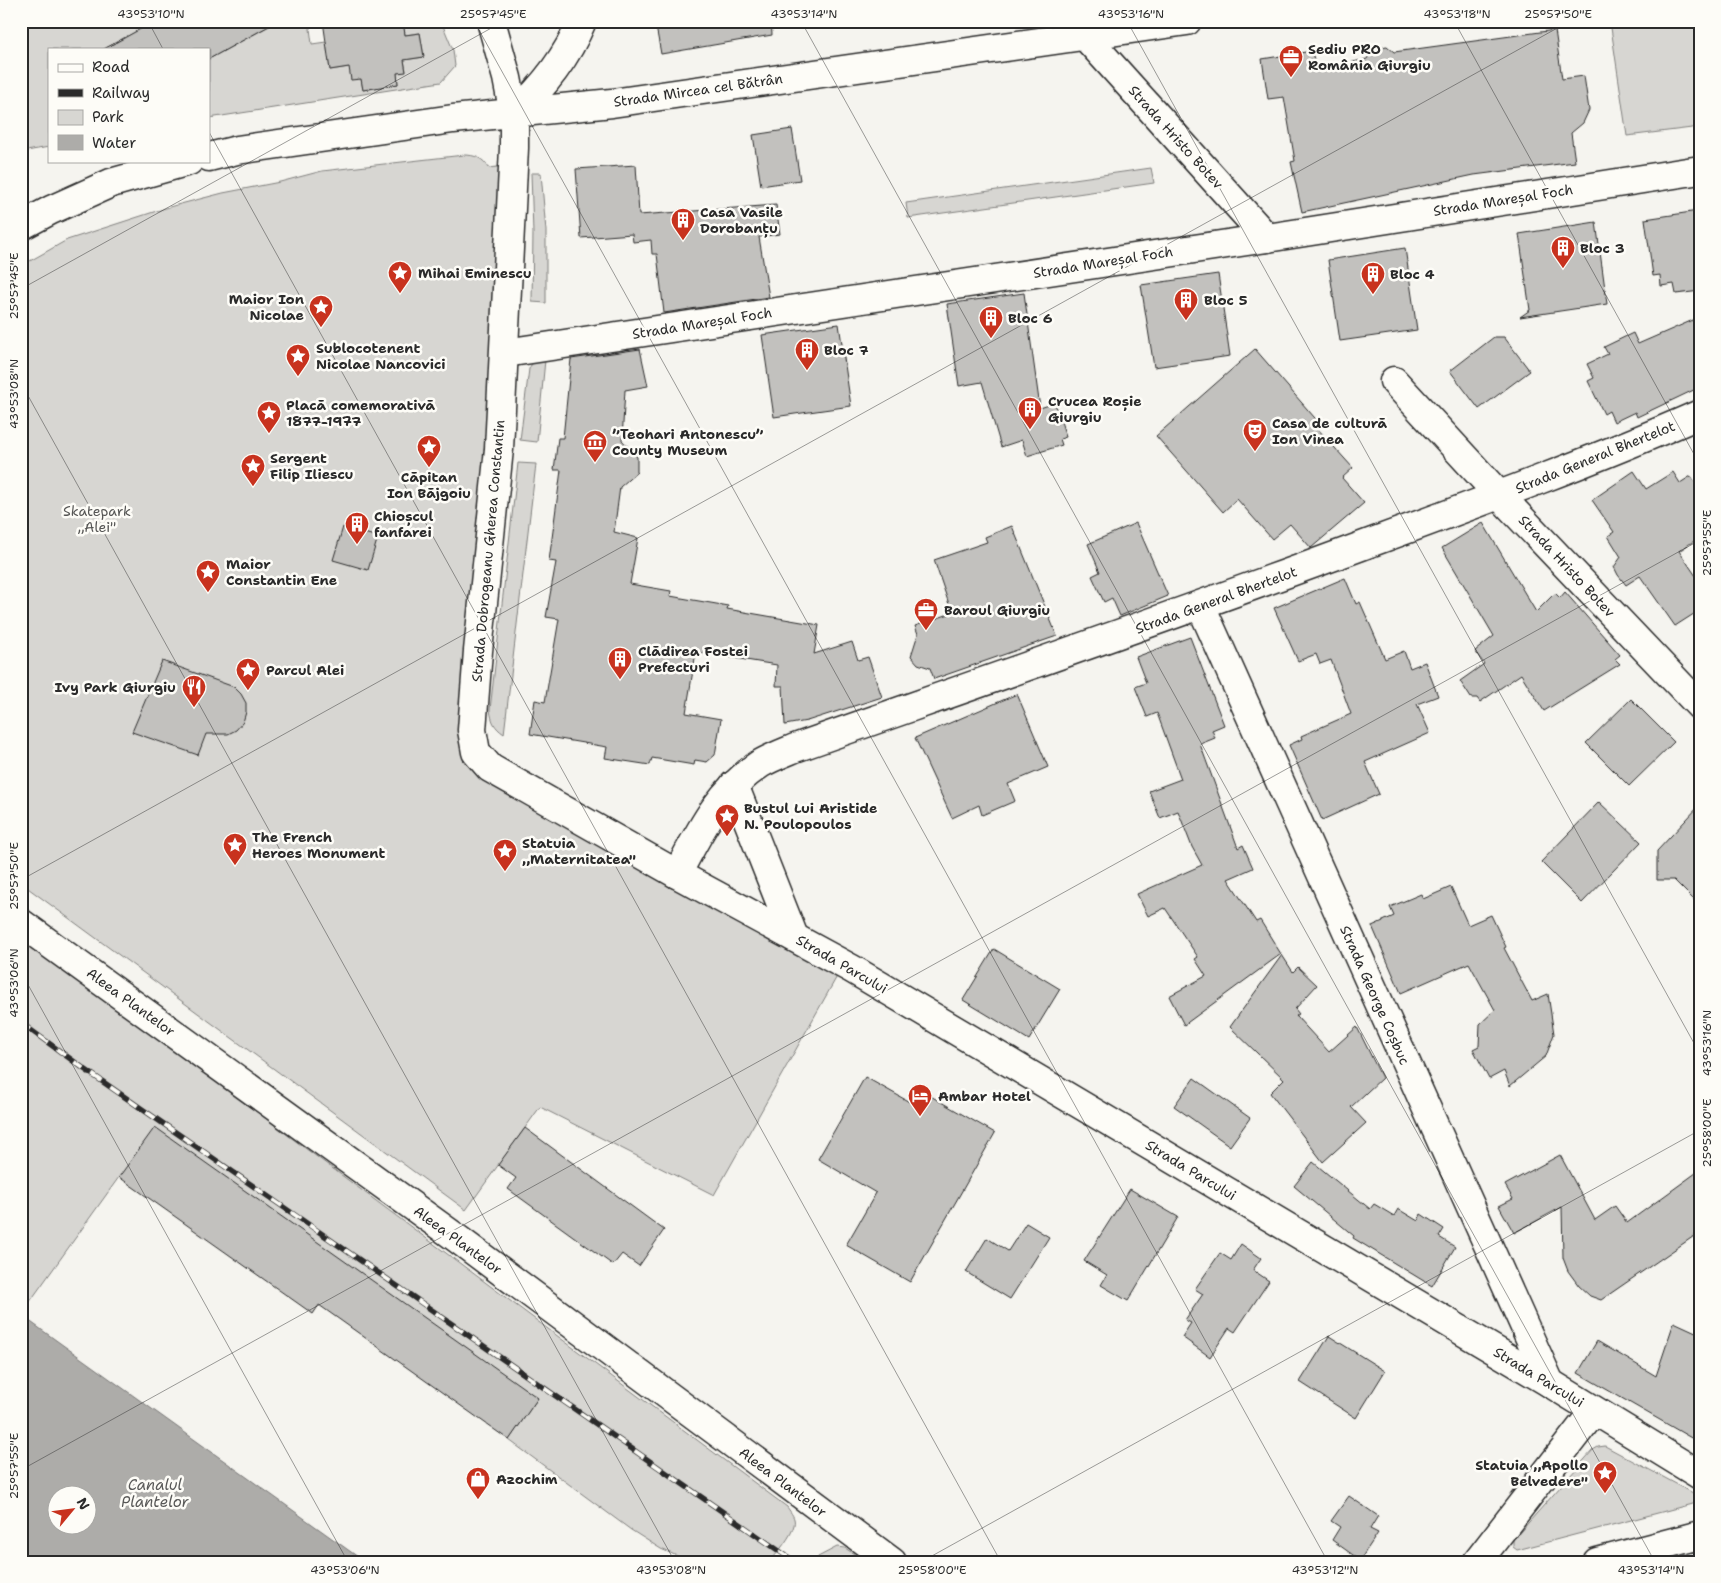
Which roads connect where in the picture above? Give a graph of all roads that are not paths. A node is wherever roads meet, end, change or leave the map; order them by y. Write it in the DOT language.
graph roads {
  1 [pos="491,21"];
  2 [pos="582,21"];
  3 [pos="1187,21"];
  4 [pos="1085,36"];
  5 [pos="514,114"];
  6 [pos="210,157"];
  7 [pos="185,162"];
  8 [pos="1700,170"];
  9 [pos="21,226"];
  10 [pos="1267,238"];
  11 [pos="505,352"];
  12 [pos="1394,380"];
  13 [pos="1700,414"];
  14 [pos="1499,495"];
  15 [pos="1201,606"];
  16 [pos="1700,706"];
  17 [pos="734,785"];
  18 [pos="677,874"];
  19 [pos="21,923"];
  20 [pos="794,937"];
  21 [pos="1550,1383"];
  22 [pos="1594,1410"];
  23 [pos="1700,1475"];
  24 [pos="1700,1535"];
  25 [pos="892,1562"];
  26 [pos="1476,1562"];
  27 [pos="1596,1562"];
  1 -- 5 [label="street, Strada Dobrogeanu Gherea Constantin"];
  2 -- 5 [label="street"];
  3 -- 4 [label="street, Strada Mircea cel Bătrân"];
  4 -- 5 [label="street, Strada Mircea cel Bătrân"];
  4 -- 10 [label="street, Strada Hristo Botev"];
  5 -- 6 [label="street, Strada Mircea cel Bătrân"];
  5 -- 11 [label="street, Strada Dobrogeanu Gherea Constantin"];
  7 -- 9 [label="street"];
  8 -- 10 [label="street, Strada Mareșal Foch"];
  10 -- 11 [label="street, Strada Mareșal Foch"];
  11 -- 18 [label="street, Strada Dobrogeanu Gherea Constantin"];
  12 -- 14 [label="street, Strada Hristo Botev"];
  13 -- 14 [label="street, Strada General Bhertelot"];
  14 -- 15 [label="street, Strada General Bhertelot"];
  14 -- 16 [label="street, Strada Hristo Botev"];
  15 -- 17 [label="street, Strada General Bhertelot"];
  15 -- 21 [label="street, Strada George Coșbuc"];
  17 -- 18 [label="street, Strada General Bhertelot"];
  17 -- 20 [label="street"];
  18 -- 20 [label="street, Strada Parcului"];
  19 -- 25 [label="street, Aleea Plantelor"];
  20 -- 21 [label="street, Strada Parcului"];
  21 -- 22 [label="street, Strada Parcului"];
  22 -- 23 [label="street, Strada Parcului"];
  22 -- 26 [label="street"];
  24 -- 27 [label="street"];
}
